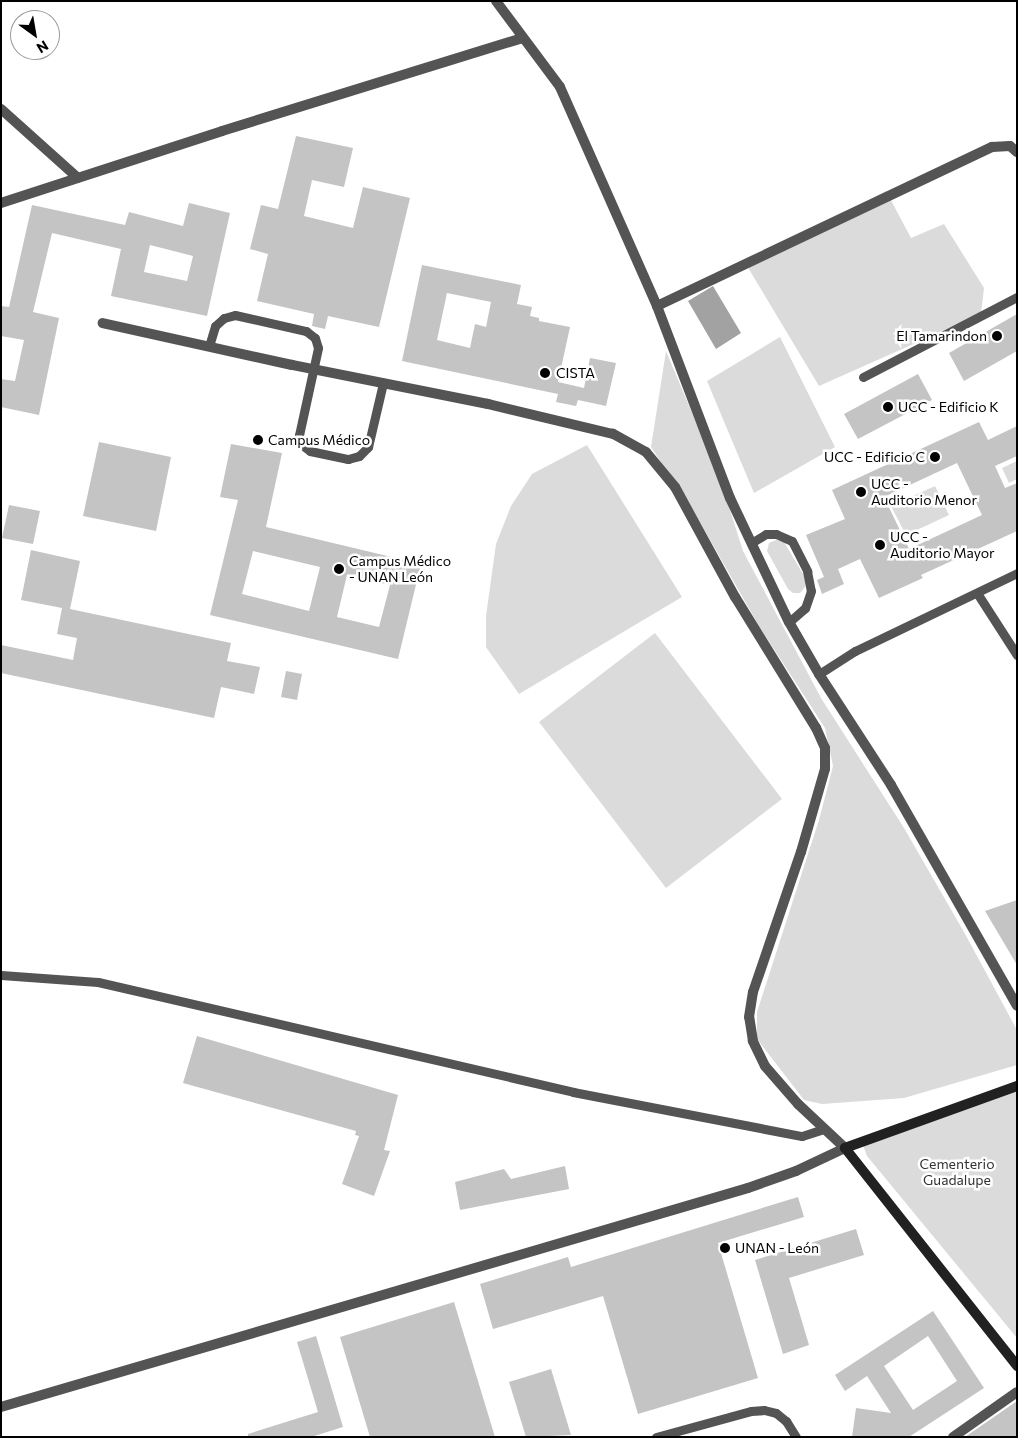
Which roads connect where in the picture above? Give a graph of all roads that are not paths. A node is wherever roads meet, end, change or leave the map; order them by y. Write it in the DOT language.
graph roads {
  1 [pos="496,1"];
  2 [pos="524,38"];
  3 [pos="1,109"];
  4 [pos="1017,152"];
  5 [pos="78,178"];
  6 [pos="1,203"];
  7 [pos="1017,297"];
  8 [pos="657,306"];
  9 [pos="103,323"];
  10 [pos="209,346"];
  11 [pos="314,369"];
  12 [pos="863,378"];
  13 [pos="383,382"];
  14 [pos="751,543"];
  15 [pos="1017,572"];
  16 [pos="977,593"];
  17 [pos="789,622"];
  18 [pos="1017,655"];
  19 [pos="819,674"];
  20 [pos="1,975"];
  21 [pos="1017,1006"];
  22 [pos="1017,1086"];
  23 [pos="824,1129"];
  24 [pos="845,1148"];
  25 [pos="1017,1366"];
  26 [pos="1017,1392"];
  27 [pos="1,1407"];
  28 [pos="656,1437"];
  29 [pos="796,1437"];
  30 [pos="953,1437"];
  1 -- 2 [label="street"];
  2 -- 5 [label="street"];
  2 -- 8 [label="street"];
  3 -- 5 [label="street"];
  4 -- 8 [label="street"];
  5 -- 6 [label="street"];
  7 -- 12 [label="lane"];
  8 -- 14 [label="street"];
  9 -- 10 [label="street"];
  10 -- 11 [label="street"];
  10 -- 11 [label="lane"];
  11 -- 13 [label="street"];
  11 -- 13 [label="lane"];
  13 -- 23 [label="street"];
  14 -- 17 [label="street"];
  14 -- 17 [label="lane"];
  15 -- 16 [label="lane"];
  16 -- 18 [label="lane"];
  16 -- 19 [label="lane"];
  17 -- 19 [label="street"];
  19 -- 21 [label="street"];
  20 -- 23 [label="lane"];
  22 -- 24 [label="street"];
  23 -- 24 [label="street"];
  24 -- 25 [label="street"];
  24 -- 27 [label="street"];
  26 -- 30 [label="street"];
  28 -- 29 [label="lane"];
}
